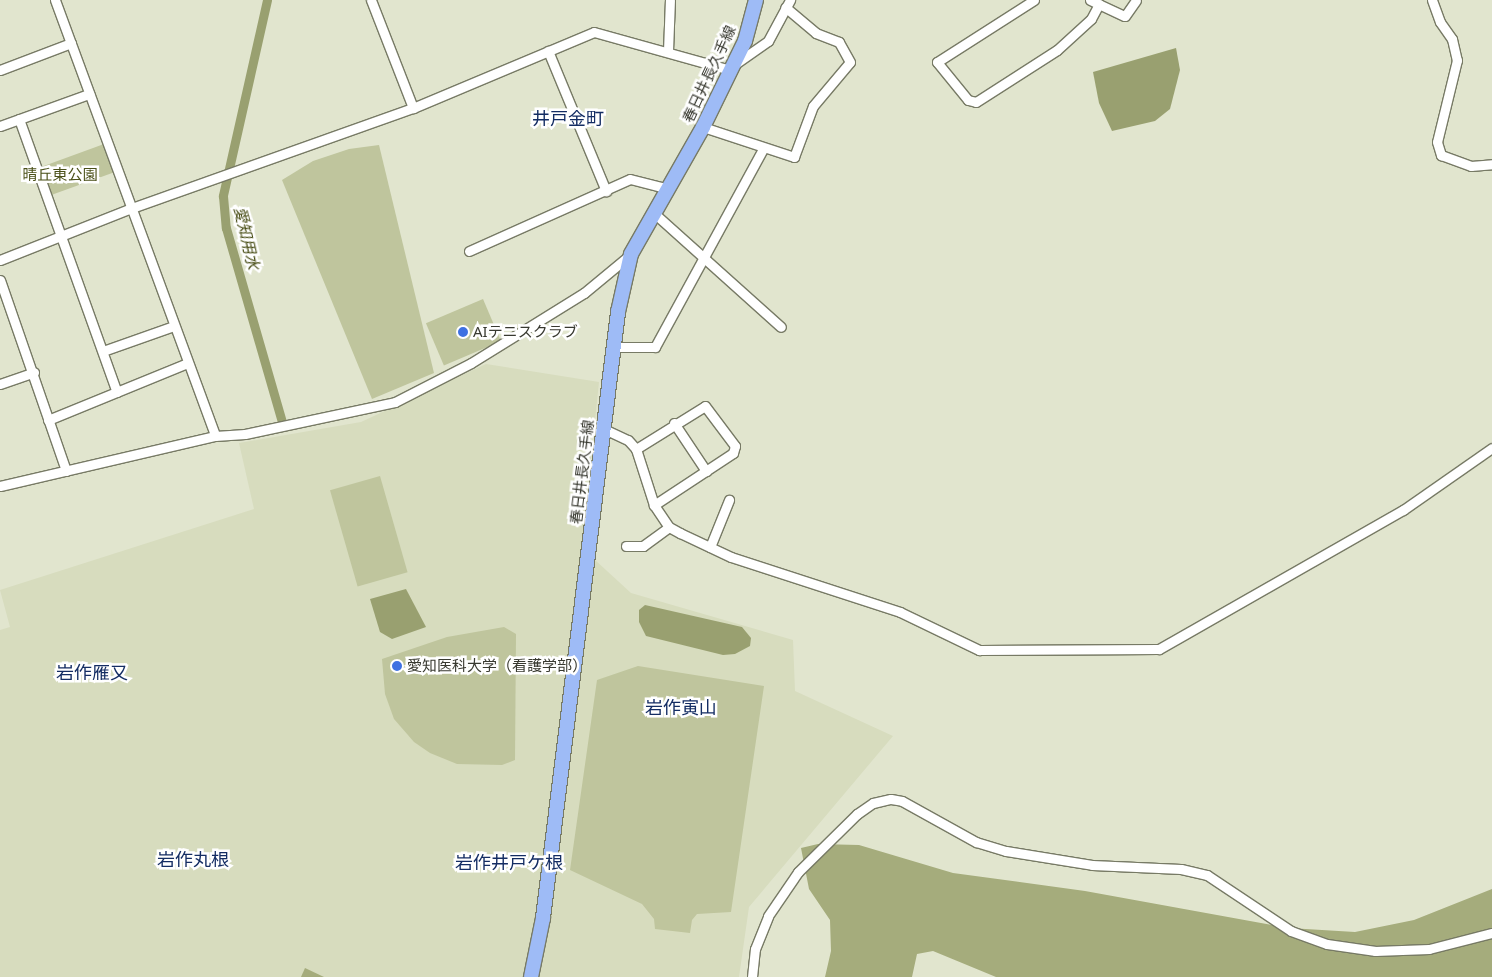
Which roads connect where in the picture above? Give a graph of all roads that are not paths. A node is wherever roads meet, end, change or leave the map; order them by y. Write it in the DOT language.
graph roads {
  1 [pos="55,0"];
  2 [pos="371,0"];
  3 [pos="670,0"];
  4 [pos="756,0"];
  5 [pos="1034,0"];
  6 [pos="1136,0"];
  7 [pos="1432,0"];
  8 [pos="1094,2"];
  9 [pos="787,3"];
  10 [pos="71,43"];
  11 [pos="548,51"];
  12 [pos="668,52"];
  13 [pos="731,68"];
  14 [pos="0,69"];
  15 [pos="89,94"];
  16 [pos="413,108"];
  17 [pos="19,119"];
  18 [pos="0,126"];
  19 [pos="703,127"];
  20 [pos="763,149"];
  21 [pos="1492,164"];
  22 [pos="669,189"];
  23 [pos="606,191"];
  24 [pos="129,208"];
  25 [pos="655,214"];
  26 [pos="60,235"];
  27 [pos="469,251"];
  28 [pos="631,254"];
  29 [pos="703,258"];
  30 [pos="0,260"];
  31 [pos="0,280"];
  32 [pos="174,326"];
  33 [pos="781,327"];
  34 [pos="614,347"];
  35 [pos="103,351"];
  36 [pos="188,363"];
  37 [pos="34,372"];
  38 [pos="0,384"];
  39 [pos="117,392"];
  40 [pos="48,420"];
  41 [pos="674,423"];
  42 [pos="604,429"];
  43 [pos="215,436"];
  44 [pos="1492,448"];
  45 [pos="636,449"];
  46 [pos="706,471"];
  47 [pos="66,472"];
  48 [pos="0,486"];
  49 [pos="730,500"];
  50 [pos="654,505"];
  51 [pos="669,527"];
  52 [pos="626,546"];
  53 [pos="710,547"];
  54 [pos="1492,934"];
  55 [pos="532,977"];
  56 [pos="752,977"];
  1 -- 10 [label="street"];
  2 -- 16 [label="street"];
  3 -- 12 [label="street"];
  4 -- 13 [label="main road, 春日井長久手線"];
  5 -- 8 [label="street"];
  6 -- 8 [label="street"];
  7 -- 21 [label="street"];
  9 -- 13 [label="street"];
  9 -- 20 [label="street"];
  10 -- 14 [label="street"];
  10 -- 15 [label="street"];
  11 -- 12 [label="street"];
  11 -- 16 [label="street"];
  11 -- 23 [label="street"];
  12 -- 13 [label="street"];
  13 -- 19 [label="main road, 春日井長久手線"];
  15 -- 17 [label="street"];
  15 -- 24 [label="street"];
  16 -- 24 [label="street"];
  17 -- 18 [label="street"];
  17 -- 26 [label="street"];
  19 -- 20 [label="street"];
  19 -- 22 [label="main road, 春日井長久手線"];
  20 -- 29 [label="street"];
  22 -- 23 [label="street"];
  22 -- 25 [label="main road, 春日井長久手線"];
  23 -- 27 [label="street"];
  24 -- 26 [label="street"];
  24 -- 32 [label="street"];
  25 -- 28 [label="main road, 春日井長久手線"];
  25 -- 29 [label="street"];
  26 -- 30 [label="street"];
  26 -- 35 [label="street"];
  28 -- 34 [label="main road, 春日井長久手線"];
  28 -- 43 [label="street"];
  29 -- 33 [label="street"];
  29 -- 34 [label="street"];
  31 -- 37 [label="street"];
  32 -- 35 [label="street"];
  32 -- 36 [label="street"];
  34 -- 42 [label="main road, 春日井長久手線"];
  35 -- 39 [label="street"];
  36 -- 39 [label="street"];
  36 -- 43 [label="street"];
  37 -- 38 [label="street"];
  37 -- 40 [label="street"];
  39 -- 40 [label="street"];
  40 -- 47 [label="street"];
  41 -- 45 [label="street"];
  41 -- 46 [label="street"];
  41 -- 46 [label="street"];
  42 -- 45 [label="street"];
  42 -- 55 [label="main road, 春日井長久手線"];
  43 -- 47 [label="street"];
  44 -- 53 [label="street"];
  45 -- 50 [label="street"];
  46 -- 50 [label="street"];
  47 -- 48 [label="street"];
  49 -- 53 [label="street"];
  50 -- 51 [label="street"];
  51 -- 52 [label="street"];
  51 -- 53 [label="street"];
  54 -- 56 [label="street"];
}
